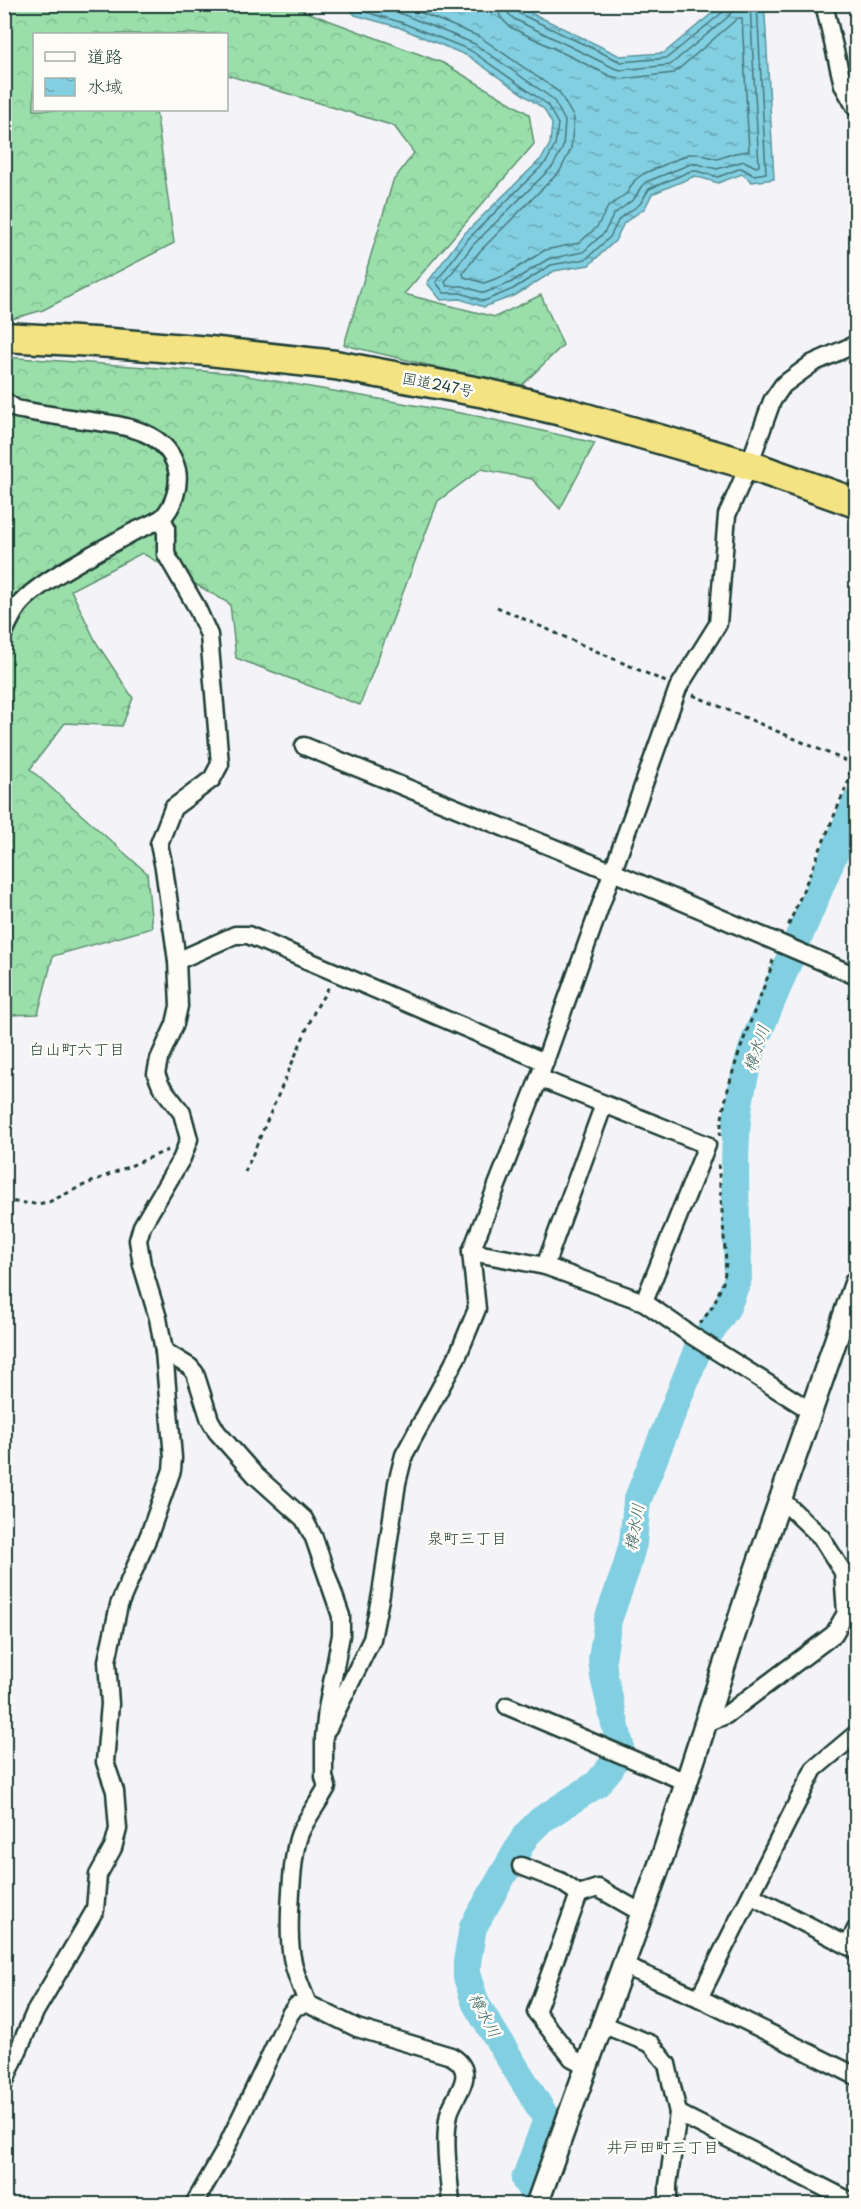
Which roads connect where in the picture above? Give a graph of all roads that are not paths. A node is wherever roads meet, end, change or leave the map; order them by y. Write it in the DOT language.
graph roads {
  1 [pos="824,4"];
  2 [pos="850,82"];
  3 [pos="856,108"];
  4 [pos="4,337"];
  5 [pos="856,344"];
  6 [pos="4,400"];
  7 [pos="749,465"];
  8 [pos="856,503"];
  9 [pos="162,518"];
  10 [pos="4,632"];
  11 [pos="304,746"];
  12 [pos="613,872"];
  13 [pos="177,961"];
  14 [pos="856,976"];
  15 [pos="542,1070"];
  16 [pos="604,1104"];
  17 [pos="471,1252"];
  18 [pos="545,1266"];
  19 [pos="856,1282"];
  20 [pos="644,1302"];
  21 [pos="164,1351"];
  22 [pos="811,1410"];
  23 [pos="782,1500"];
  24 [pos="851,1614"];
  25 [pos="507,1706"];
  26 [pos="704,1724"];
  27 [pos="856,1734"];
  28 [pos="324,1738"];
  29 [pos="686,1782"];
  30 [pos="521,1866"];
  31 [pos="579,1894"];
  32 [pos="752,1896"];
  33 [pos="642,1913"];
  34 [pos="856,1929"];
  35 [pos="852,1948"];
  36 [pos="624,1966"];
  37 [pos="699,1998"];
  38 [pos="308,2004"];
  39 [pos="602,2024"];
  40 [pos="587,2066"];
  41 [pos="856,2076"];
  42 [pos="4,2083"];
  43 [pos="678,2113"];
  44 [pos="853,2200"];
  45 [pos="194,2205"];
  46 [pos="451,2205"];
  47 [pos="537,2205"];
  48 [pos="668,2205"];
  1 -- 2 [label="street"];
  2 -- 3 [label="street"];
  4 -- 7 [label="highway, 国道247号"];
  5 -- 7 [label="street"];
  6 -- 9 [label="street"];
  7 -- 8 [label="highway, 国道247号"];
  7 -- 12 [label="street"];
  9 -- 10 [label="street"];
  9 -- 13 [label="street"];
  11 -- 12 [label="street"];
  12 -- 14 [label="street"];
  12 -- 15 [label="street"];
  13 -- 15 [label="street"];
  13 -- 21 [label="street"];
  15 -- 16 [label="street"];
  15 -- 17 [label="street"];
  16 -- 18 [label="street"];
  16 -- 20 [label="street"];
  17 -- 18 [label="street"];
  17 -- 28 [label="street"];
  18 -- 20 [label="street"];
  19 -- 22 [label="street"];
  20 -- 22 [label="street"];
  21 -- 28 [label="street"];
  21 -- 42 [label="street"];
  22 -- 23 [label="street"];
  23 -- 24 [label="street"];
  23 -- 26 [label="street"];
  24 -- 26 [label="street"];
  25 -- 29 [label="street"];
  26 -- 29 [label="street"];
  27 -- 32 [label="street"];
  28 -- 38 [label="street"];
  29 -- 33 [label="street"];
  30 -- 31 [label="street"];
  31 -- 33 [label="street"];
  31 -- 40 [label="street"];
  32 -- 35 [label="street"];
  32 -- 37 [label="street"];
  33 -- 36 [label="street"];
  34 -- 35 [label="street"];
  36 -- 37 [label="street"];
  36 -- 39 [label="street"];
  37 -- 41 [label="street"];
  38 -- 45 [label="street"];
  38 -- 46 [label="street"];
  39 -- 40 [label="street"];
  39 -- 43 [label="street"];
  40 -- 47 [label="street"];
  43 -- 44 [label="street"];
  43 -- 48 [label="street"];
}
